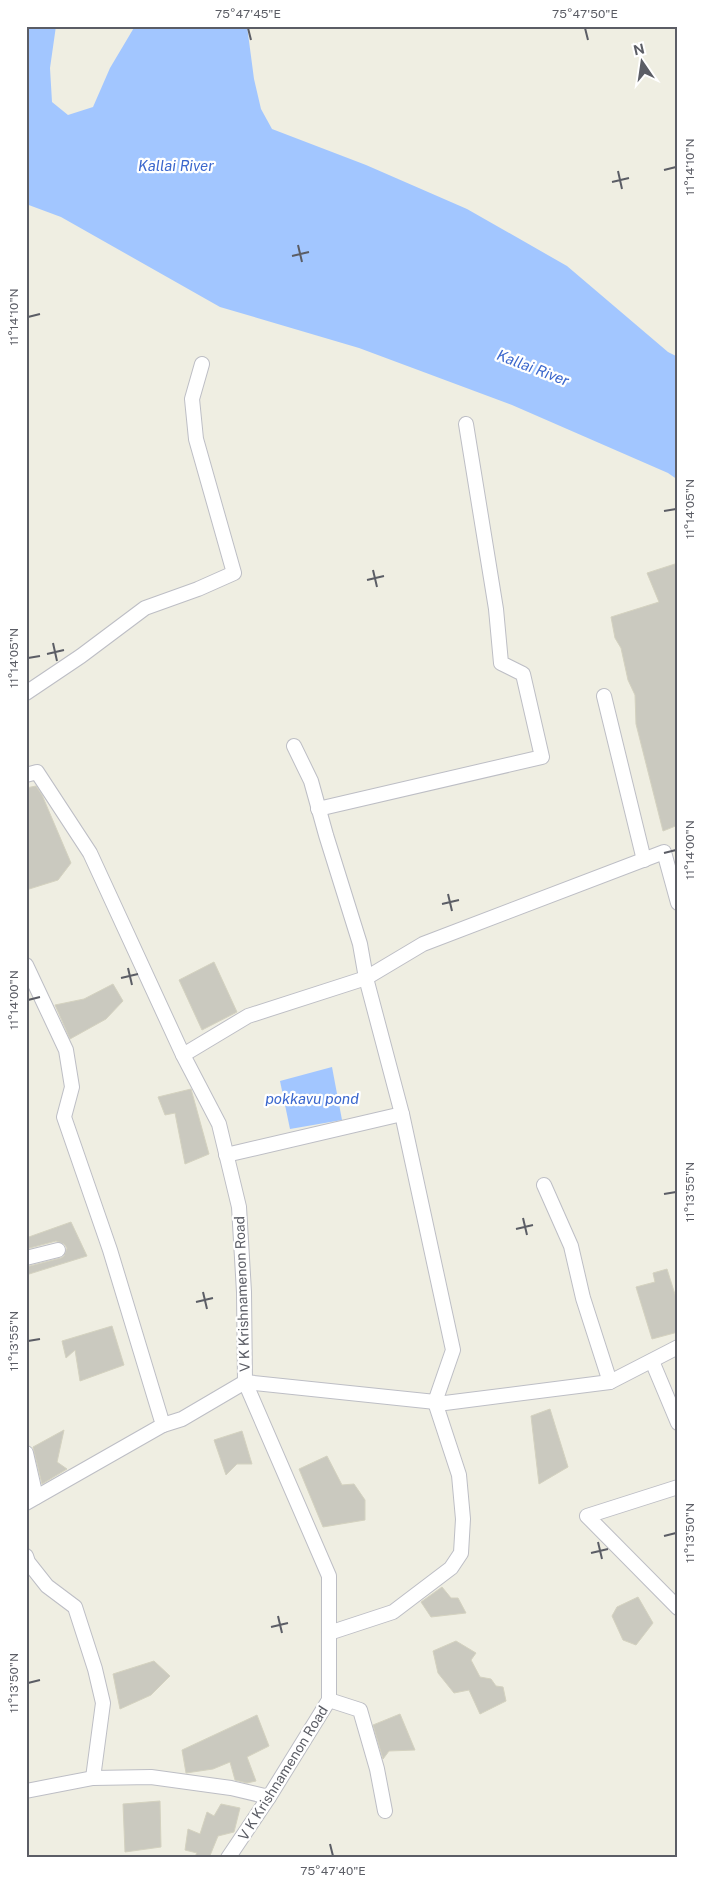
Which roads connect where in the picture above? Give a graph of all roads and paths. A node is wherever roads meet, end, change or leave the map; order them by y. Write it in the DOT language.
graph roads {
  1 [pos="202,364"];
  2 [pos="466,424"];
  3 [pos="26,693"];
  4 [pos="604,696"];
  5 [pos="294,746"];
  6 [pos="26,774"];
  7 [pos="318,809"];
  8 [pos="644,860"];
  9 [pos="678,903"];
  10 [pos="26,965"];
  11 [pos="366,978"];
  12 [pos="183,1055"];
  13 [pos="402,1114"];
  14 [pos="226,1155"];
  15 [pos="544,1185"];
  16 [pos="58,1250"];
  17 [pos="26,1258"];
  18 [pos="678,1347"];
  19 [pos="652,1361"];
  20 [pos="245,1382"];
  21 [pos="610,1382"];
  22 [pos="435,1402"];
  23 [pos="678,1423"];
  24 [pos="163,1425"];
  25 [pos="26,1453"];
  26 [pos="678,1487"];
  27 [pos="31,1500"];
  28 [pos="26,1556"];
  29 [pos="678,1608"];
  30 [pos="329,1633"];
  31 [pos="329,1700"];
  32 [pos="93,1778"];
  33 [pos="26,1791"];
  34 [pos="269,1797"];
  35 [pos="384,1811"];
  36 [pos="228,1858"];
  1 -- 3 [label="street"];
  2 -- 7 [label="street"];
  4 -- 8 [label="street"];
  5 -- 7 [label="street"];
  6 -- 12 [label="street, V K Krishnamenon Road"];
  7 -- 11 [label="street"];
  8 -- 9 [label="street"];
  8 -- 11 [label="street"];
  10 -- 24 [label="street"];
  11 -- 12 [label="street"];
  11 -- 13 [label="street"];
  12 -- 14 [label="street, V K Krishnamenon Road"];
  13 -- 14 [label="street"];
  13 -- 22 [label="street"];
  14 -- 20 [label="street, V K Krishnamenon Road"];
  15 -- 21 [label="street"];
  16 -- 17 [label="street"];
  18 -- 19 [label="street"];
  19 -- 21 [label="street"];
  19 -- 23 [label="street"];
  20 -- 22 [label="street"];
  20 -- 24 [label="street"];
  20 -- 30 [label="street, V K Krishnamenon Road"];
  21 -- 22 [label="street"];
  22 -- 30 [label="street"];
  24 -- 27 [label="street"];
  25 -- 27 [label="street"];
  26 -- 29 [label="street"];
  28 -- 32 [label="street"];
  30 -- 31 [label="street, V K Krishnamenon Road"];
  31 -- 34 [label="street, V K Krishnamenon Road"];
  31 -- 35 [label="street"];
  32 -- 33 [label="street"];
  32 -- 34 [label="street"];
  34 -- 36 [label="street, V K Krishnamenon Road"];
}
